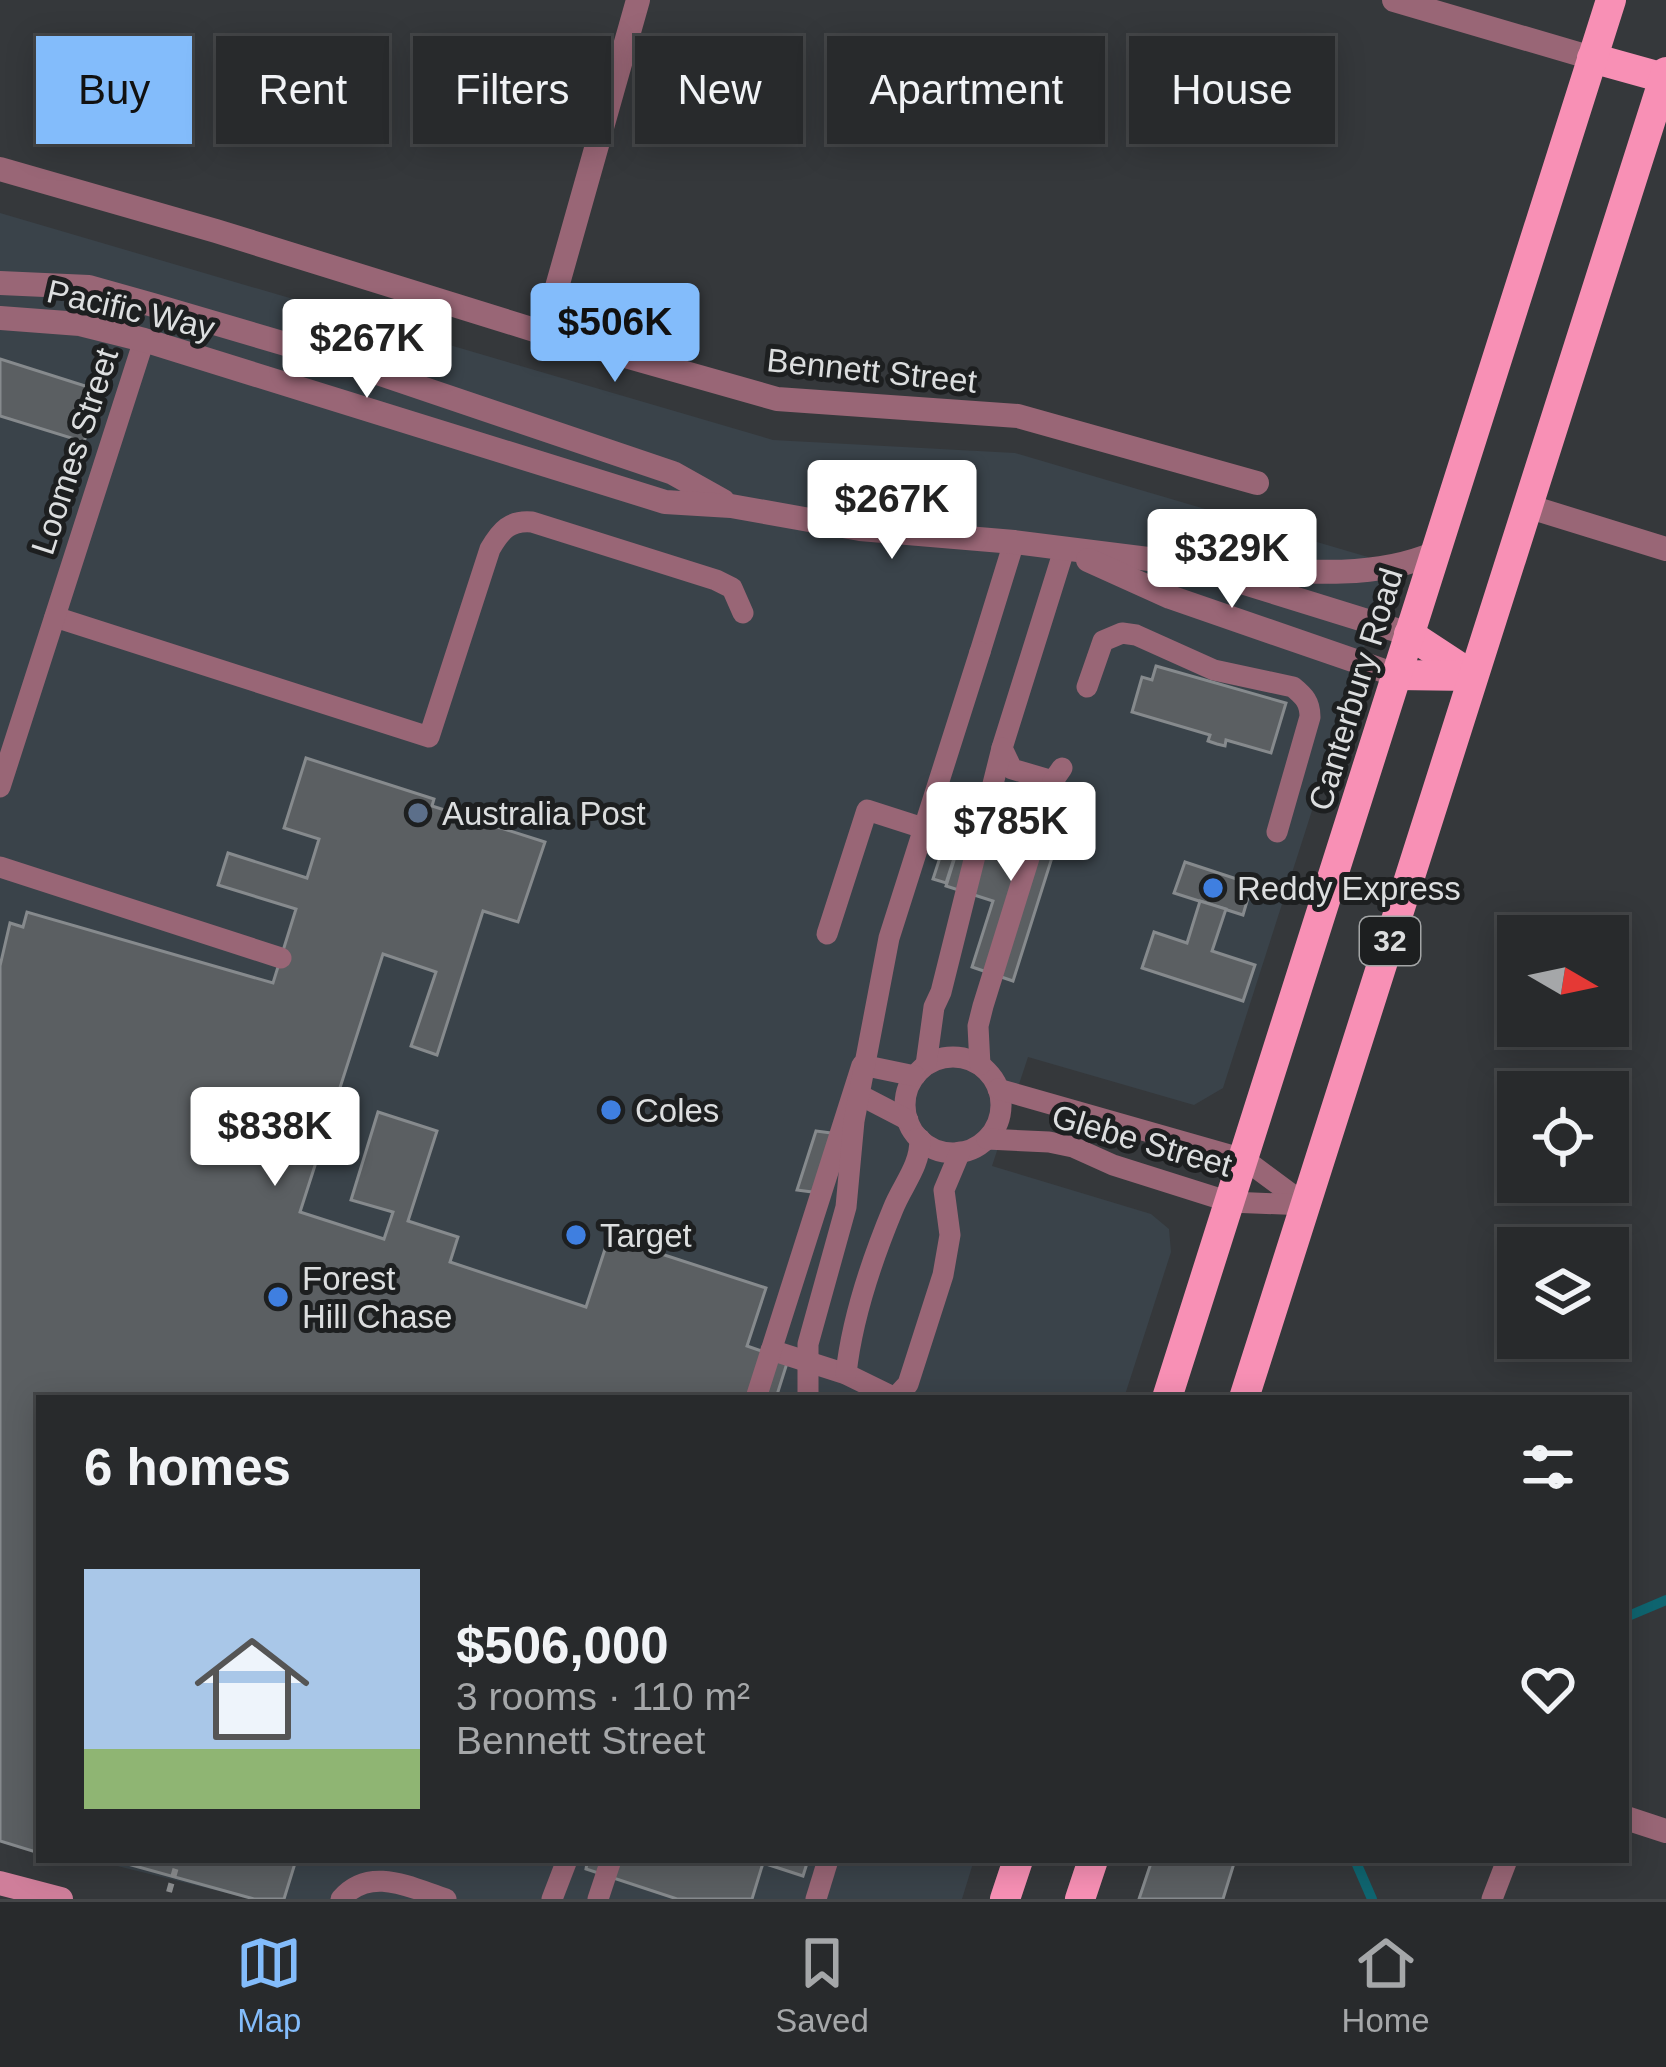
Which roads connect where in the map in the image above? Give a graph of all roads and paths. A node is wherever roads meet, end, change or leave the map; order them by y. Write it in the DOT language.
graph roads {
  1 [pos="638,0"];
  2 [pos="1394,0"];
  3 [pos="1611,0"];
  4 [pos="1592,58"];
  5 [pos="1665,75"];
  6 [pos="0,169"];
  7 [pos="0,283"];
  8 [pos="153,305"];
  9 [pos="0,318"];
  10 [pos="544,333"];
  11 [pos="144,340"];
  12 [pos="1257,483"];
  13 [pos="731,506"];
  14 [pos="1527,506"];
  15 [pos="1015,542"];
  16 [pos="1666,549"];
  17 [pos="1064,550"];
  18 [pos="1435,553"];
  19 [pos="1180,563"];
  20 [pos="743,613"];
  21 [pos="55,617"];
  22 [pos="1409,634"];
  23 [pos="1396,675"];
  24 [pos="1473,676"];
  25 [pos="1087,686"];
  26 [pos="1001,748"];
  27 [pos="0,787"];
  28 [pos="923,828"];
  29 [pos="1277,832"];
  30 [pos="0,867"];
  31 [pos="827,934"];
  32 [pos="281,958"];
  33 [pos="980,1065"];
  34 [pos="921,1071"];
  35 [pos="998,1089"];
  36 [pos="854,1092"];
  37 [pos="914,1130"];
  38 [pos="987,1139"];
  39 [pos="960,1152"];
  40 [pos="1244,1160"];
  41 [pos="1230,1202"];
  42 [pos="1306,1204"];
  43 [pos="771,1350"];
  44 [pos="846,1374"];
  45 [pos="757,1395"];
  46 [pos="808,1395"];
  47 [pos="889,1395"];
  48 [pos="898,1395"];
  49 [pos="1168,1395"];
  50 [pos="1245,1395"];
  51 [pos="1629,1819"];
  52 [pos="1666,1831"];
  53 [pos="177,1863"];
  54 [pos="566,1863"];
  55 [pos="609,1863"];
  56 [pos="827,1863"];
  57 [pos="1017,1863"];
  58 [pos="1092,1863"];
  59 [pos="1506,1863"];
  60 [pos="0,1883"];
  61 [pos="169,1892"];
  62 [pos="61,1899"];
  63 [pos="341,1899"];
  64 [pos="446,1899"];
  65 [pos="552,1899"];
  66 [pos="598,1899"];
  67 [pos="816,1899"];
  68 [pos="1005,1899"];
  69 [pos="1080,1899"];
  70 [pos="1492,1899"];
  1 -- 10 [label="street"];
  2 -- 4 [label="street"];
  3 -- 4 [label="main road, Canterbury Road / 32"];
  4 -- 5 [label="main road"];
  4 -- 18 [label="main road, Canterbury Road / 32"];
  5 -- 14 [label="main road, 32"];
  6 -- 10 [label="street, Bennett Street"];
  7 -- 8 [label="street, Pacific Way"];
  8 -- 11 [label="street"];
  8 -- 13 [label="street, Pacific Way"];
  9 -- 11 [label="street, Pacific Way"];
  10 -- 12 [label="street, Bennett Street"];
  11 -- 13 [label="street, Pacific Way"];
  11 -- 21 [label="lane, Loomes Street"];
  13 -- 15 [label="street, Pacific Way"];
  14 -- 16 [label="street"];
  14 -- 24 [label="main road, 32"];
  15 -- 17 [label="street, Pacific Way"];
  15 -- 28 [label="lane, bridge"];
  17 -- 19 [label="street, Pacific Way"];
  17 -- 23 [label="street, Pacific Way"];
  17 -- 26 [label="lane"];
  18 -- 19 [label="street"];
  18 -- 22 [label="main road, Canterbury Road / 32"];
  19 -- 22 [label="street, Pacific Way"];
  20 -- 21 [label="lane"];
  21 -- 27 [label="lane, Loomes Street"];
  22 -- 23 [label="main road, Canterbury Road / 32"];
  22 -- 24 [label="main road"];
  23 -- 24 [label="main road"];
  23 -- 40 [label="main road, Canterbury Road / 32"];
  24 -- 42 [label="main road, 32"];
  25 -- 29 [label="lane"];
  26 -- 33 [label="lane"];
  26 -- 34 [label="lane"];
  28 -- 31 [label="lane"];
  28 -- 46 [label="lane, bridge"];
  30 -- 32 [label="lane"];
  33 -- 34 [label="lane"];
  33 -- 35 [label="lane"];
  34 -- 36 [label="lane"];
  34 -- 37 [label="lane"];
  35 -- 38 [label="lane"];
  35 -- 40 [label="lane, Glebe Street"];
  36 -- 37 [label="lane"];
  36 -- 43 [label="lane"];
  37 -- 39 [label="lane"];
  37 -- 44 [label="lane"];
  38 -- 39 [label="lane"];
  38 -- 41 [label="lane, Glebe Street"];
  39 -- 48 [label="lane"];
  40 -- 41 [label="main road, Canterbury Road / 32"];
  40 -- 42 [label="lane, Glebe Street"];
  41 -- 42 [label="lane, Glebe Street"];
  41 -- 49 [label="main road, Canterbury Road / 32"];
  42 -- 50 [label="main road, 32"];
  43 -- 44 [label="lane"];
  43 -- 45 [label="lane"];
  44 -- 47 [label="lane"];
  51 -- 52 [label="street"];
  53 -- 61 [label="path"];
  54 -- 65 [label="lane"];
  55 -- 66 [label="lane"];
  56 -- 67 [label="lane"];
  57 -- 68 [label="main road"];
  58 -- 69 [label="main road"];
  59 -- 70 [label="lane"];
  60 -- 62 [label="main road"];
  63 -- 64 [label="lane"];
}
